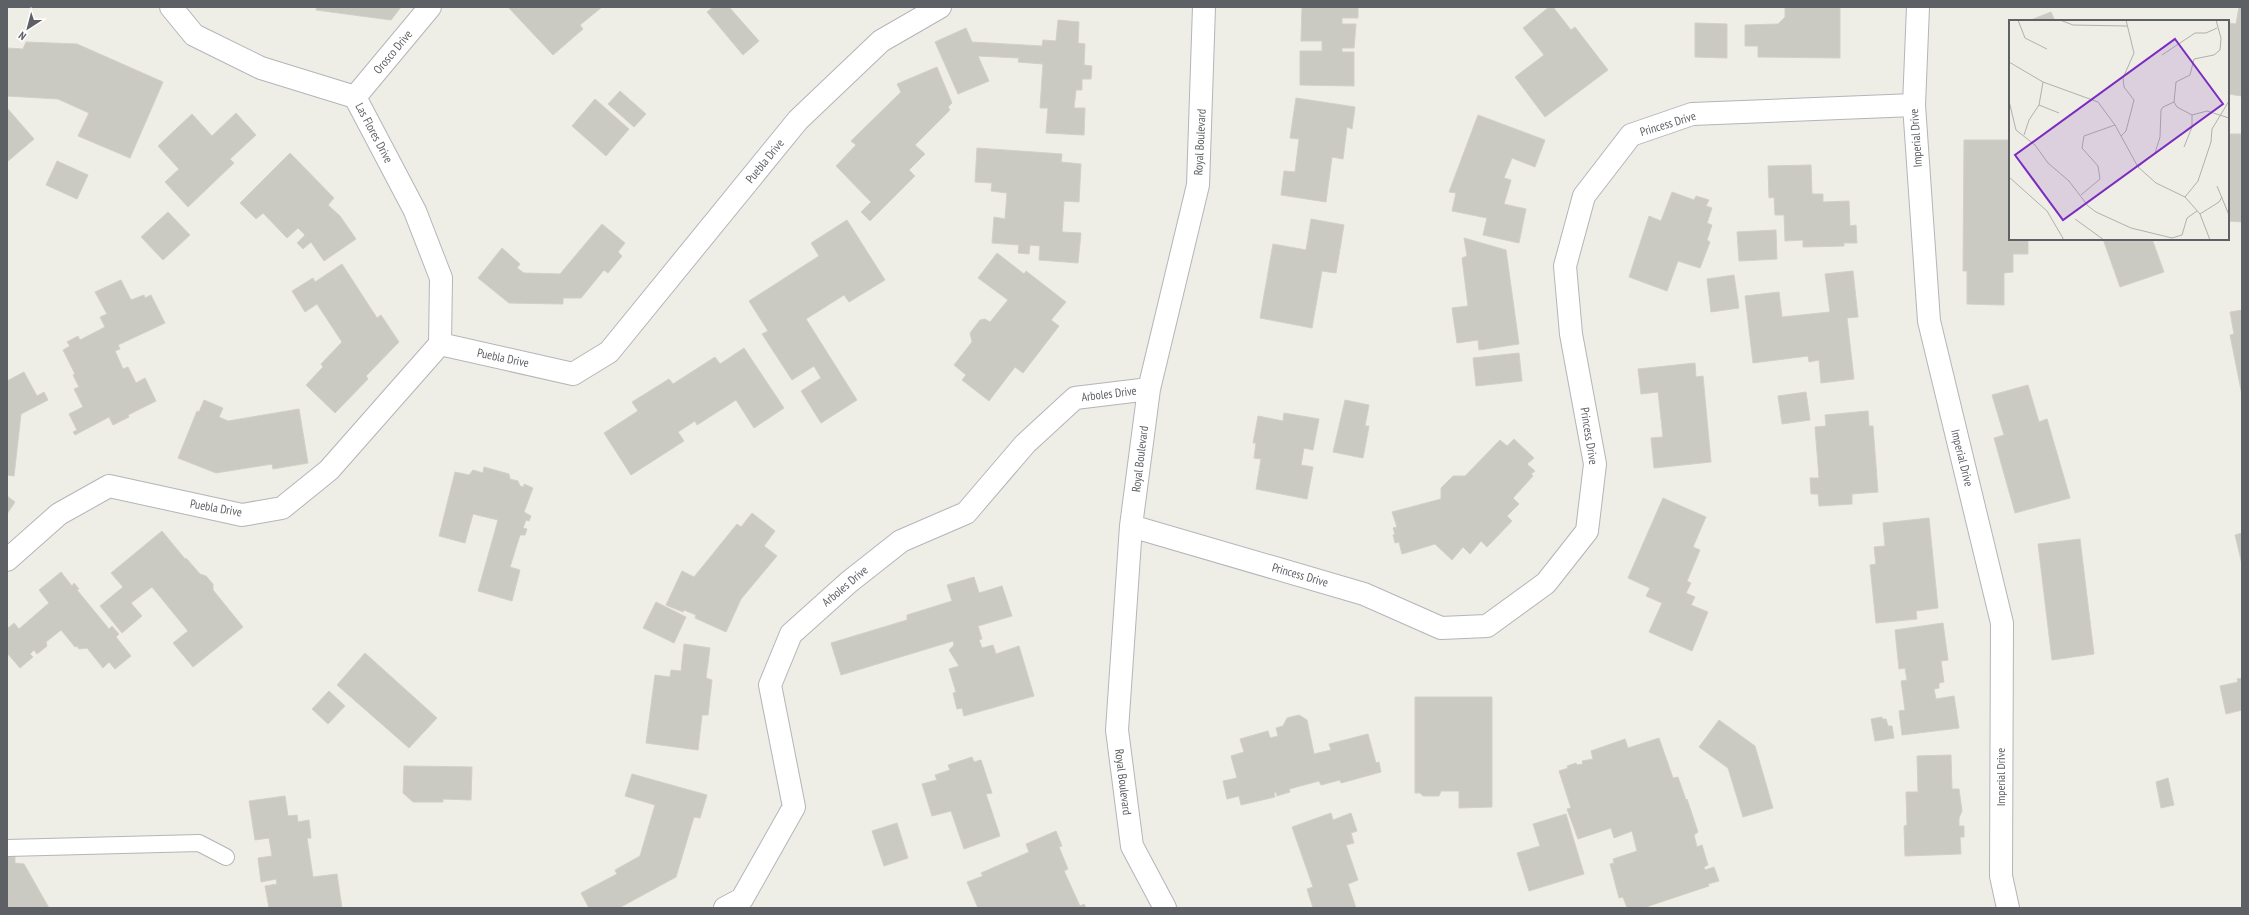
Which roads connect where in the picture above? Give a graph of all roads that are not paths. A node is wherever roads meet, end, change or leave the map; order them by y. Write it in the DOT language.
graph roads {
  1 [pos="171,7"];
  2 [pos="430,7"];
  3 [pos="940,7"];
  4 [pos="1204,7"];
  5 [pos="1918,7"];
  6 [pos="355,97"];
  7 [pos="1914,105"];
  8 [pos="440,344"];
  9 [pos="1149,389"];
  10 [pos="1131,526"];
  11 [pos="7,560"];
  12 [pos="7,848"];
  13 [pos="226,857"];
  14 [pos="726,908"];
  15 [pos="1165,908"];
  16 [pos="2008,908"];
  1 -- 6 [label="street, Las Flores Drive"];
  2 -- 6 [label="street, Orosco Drive"];
  3 -- 8 [label="street, Puebla Drive"];
  4 -- 9 [label="street, Royal Boulevard"];
  5 -- 7 [label="street, Imperial Drive"];
  6 -- 8 [label="street, Las Flores Drive"];
  7 -- 10 [label="street, Princess Drive"];
  7 -- 16 [label="street, Imperial Drive"];
  8 -- 11 [label="street, Puebla Drive"];
  9 -- 10 [label="street, Royal Boulevard"];
  9 -- 14 [label="street, Arboles Drive"];
  10 -- 15 [label="street, Royal Boulevard"];
  12 -- 13 [label="lane"];
}
